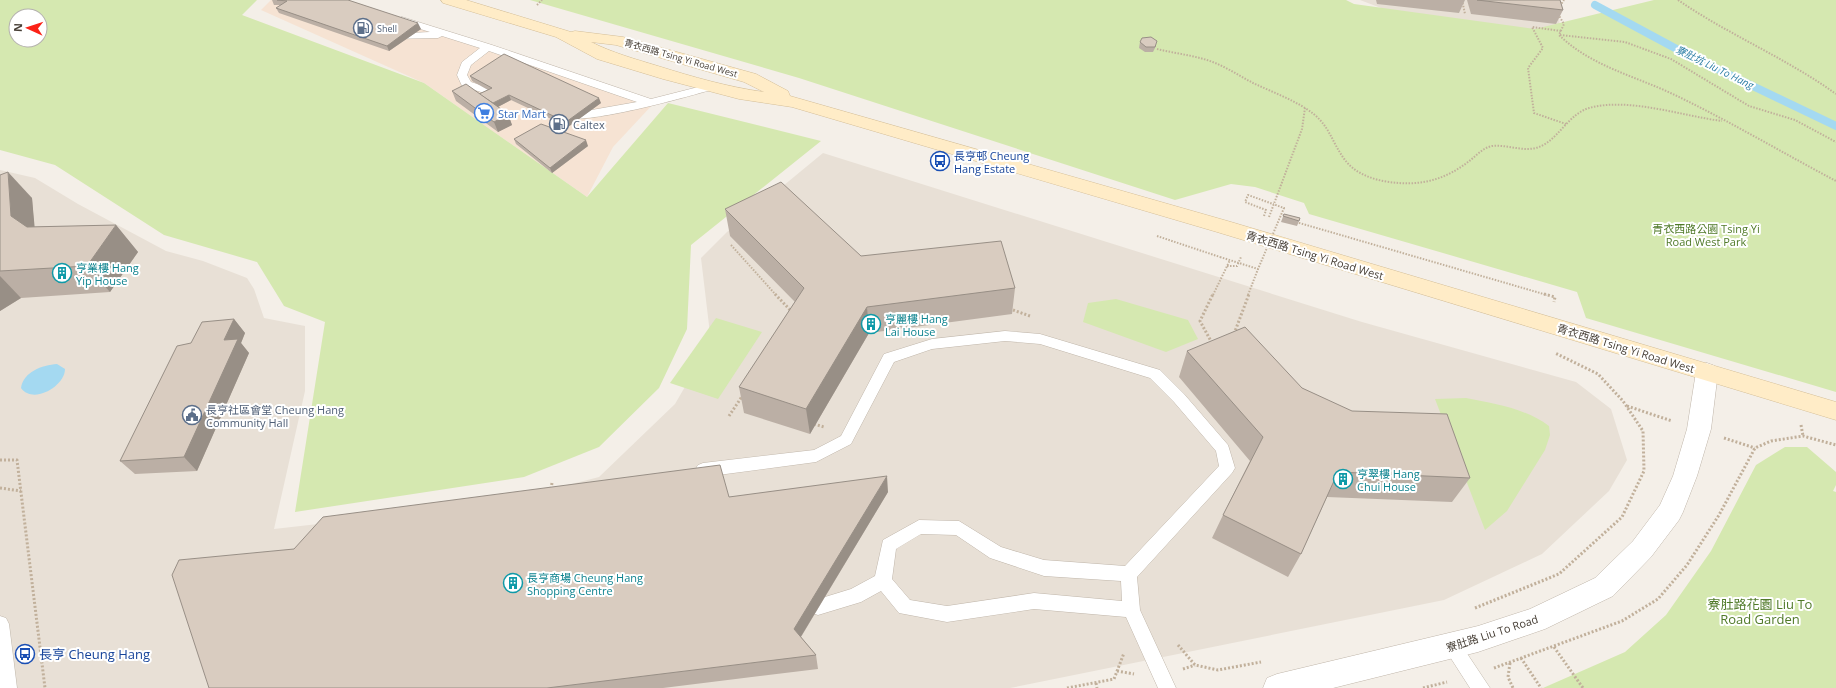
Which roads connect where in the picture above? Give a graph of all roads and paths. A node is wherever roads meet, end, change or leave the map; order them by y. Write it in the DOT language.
graph roads {
  1 [pos="449,0"];
  2 [pos="542,0"];
  3 [pos="1462,0"];
  4 [pos="1564,0"];
  5 [pos="1678,0"];
  6 [pos="536,5"];
  7 [pos="1465,14"];
  8 [pos="395,17"];
  9 [pos="1561,30"];
  10 [pos="444,34"];
  11 [pos="562,34"];
  12 [pos="1559,35"];
  13 [pos="379,36"];
  14 [pos="488,47"];
  15 [pos="1157,49"];
  16 [pos="710,87"];
  17 [pos="1836,94"];
  18 [pos="511,98"];
  19 [pos="794,102"];
  20 [pos="651,103"];
  21 [pos="1305,108"];
  22 [pos="556,112"];
  23 [pos="1722,121"];
  24 [pos="1566,124"];
  25 [pos="1836,142"];
  26 [pos="1836,181"];
  27 [pos="1273,204"];
  28 [pos="1271,209"];
  29 [pos="1266,210"];
  30 [pos="1280,217"];
  31 [pos="1288,219"];
  32 [pos="1296,222"];
  33 [pos="1157,236"];
  34 [pos="731,245"];
  35 [pos="1241,257"];
  36 [pos="1230,260"];
  37 [pos="1227,266"];
  38 [pos="1258,269"];
  39 [pos="1555,297"];
  40 [pos="1013,310"];
  41 [pos="795,315"];
  42 [pos="1035,318"];
  43 [pos="1231,339"];
  44 [pos="1219,343"];
  45 [pos="1549,351"];
  46 [pos="1707,372"];
  47 [pos="744,393"];
  48 [pos="1836,411"];
  49 [pos="729,416"];
  50 [pos="1803,436"];
  51 [pos="1836,445"];
  52 [pos="0,460"];
  53 [pos="685,472"];
  54 [pos="552,483"];
  55 [pos="0,488"];
  56 [pos="20,491"];
  57 [pos="550,497"];
  58 [pos="1129,574"];
  59 [pos="883,581"];
  60 [pos="818,607"];
  61 [pos="1131,610"];
  62 [pos="1467,612"];
  63 [pos="0,624"];
  64 [pos="1178,645"];
  65 [pos="1452,646"];
  66 [pos="1554,647"];
  67 [pos="1124,653"];
  68 [pos="1521,658"];
  69 [pos="1264,662"];
  70 [pos="1510,663"];
  71 [pos="1096,683"];
  72 [pos="8,688"];
  73 [pos="45,688"];
  74 [pos="1067,688"];
  75 [pos="1097,688"];
  76 [pos="1167,688"];
  77 [pos="1277,688"];
  78 [pos="1480,688"];
  79 [pos="1513,688"];
  80 [pos="1541,688"];
  81 [pos="1583,688"];
  1 -- 11 [label="main road, 青衣西路 Tsing Yi Road West"];
  2 -- 6 [label="path"];
  3 -- 7 [label="path"];
  4 -- 9 [label="path"];
  5 -- 17 [label="path"];
  8 -- 10 [label="lane"];
  9 -- 12 [label="path"];
  9 -- 24 [label="path"];
  10 -- 13 [label="lane"];
  10 -- 14 [label="lane"];
  11 -- 16 [label="main road, 青衣西路 Tsing Yi Road West"];
  11 -- 19 [label="main road, 青衣西路 Tsing Yi Road West"];
  12 -- 23 [label="path"];
  12 -- 25 [label="path"];
  14 -- 18 [label="lane"];
  14 -- 20 [label="lane"];
  15 -- 21 [label="path"];
  16 -- 19 [label="main road, 青衣西路 Tsing Yi Road West"];
  16 -- 20 [label="lane"];
  19 -- 46 [label="main road, 青衣西路 Tsing Yi Road West"];
  20 -- 22 [label="lane"];
  21 -- 24 [label="path"];
  21 -- 27 [label="path"];
  23 -- 24 [label="path"];
  23 -- 26 [label="path"];
  27 -- 28 [label="path, bridge"];
  27 -- 29 [label="path"];
  27 -- 30 [label="path, bridge"];
  30 -- 31 [label="path"];
  30 -- 38 [label="path, bridge"];
  32 -- 39 [label="path"];
  33 -- 36 [label="path, bridge"];
  34 -- 41 [label="path"];
  35 -- 37 [label="path"];
  36 -- 37 [label="path"];
  36 -- 38 [label="path, bridge"];
  37 -- 44 [label="path"];
  38 -- 43 [label="path"];
  40 -- 42 [label="path"];
  45 -- 62 [label="path"];
  46 -- 48 [label="main road, 青衣西路 Tsing Yi Road West"];
  46 -- 65 [label="street, 寮肚路 Liu To Road"];
  47 -- 49 [label="path"];
  50 -- 51 [label="path"];
  52 -- 56 [label="path"];
  53 -- 58 [label="lane"];
  54 -- 57 [label="path"];
  55 -- 56 [label="path"];
  56 -- 73 [label="path"];
  58 -- 59 [label="lane"];
  58 -- 61 [label="lane"];
  59 -- 60 [label="lane"];
  59 -- 61 [label="lane"];
  61 -- 76 [label="lane"];
  63 -- 72 [label="lane"];
  64 -- 69 [label="path"];
  65 -- 77 [label="street, 寮肚路 Liu To Road"];
  65 -- 78 [label="lane"];
  66 -- 81 [label="path"];
  67 -- 71 [label="path"];
  68 -- 80 [label="path"];
  70 -- 79 [label="path"];
  71 -- 74 [label="path"];
  71 -- 75 [label="path"];
}
